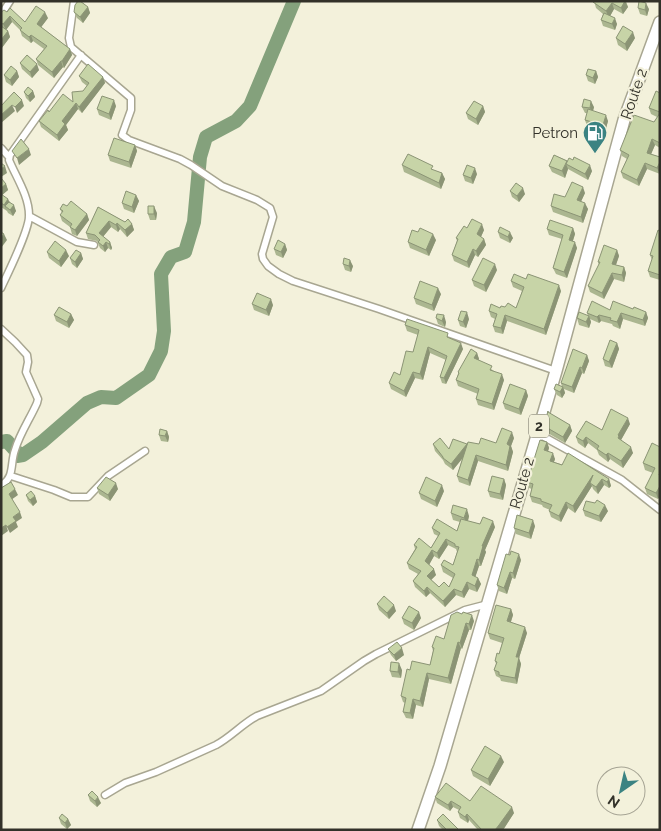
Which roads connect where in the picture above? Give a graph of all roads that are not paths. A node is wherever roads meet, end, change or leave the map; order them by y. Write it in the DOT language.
graph roads {
  1 [pos="10,1"];
  2 [pos="74,1"];
  3 [pos="1,14"];
  4 [pos="660,22"];
  5 [pos="81,55"];
  6 [pos="1,148"];
  7 [pos="9,157"];
  8 [pos="29,216"];
  9 [pos="94,244"];
  10 [pos="1,288"];
  11 [pos="1,330"];
  12 [pos="556,371"];
  13 [pos="537,433"];
  14 [pos="145,451"];
  15 [pos="11,476"];
  16 [pos="1,485"];
  17 [pos="660,510"];
  18 [pos="488,604"];
  19 [pos="105,795"];
  20 [pos="418,830"];
  1 -- 3 [label="street"];
  2 -- 5 [label="street"];
  4 -- 12 [label="highway, Route 2 / 2"];
  5 -- 7 [label="street"];
  5 -- 12 [label="street"];
  6 -- 7 [label="street"];
  7 -- 8 [label="street"];
  8 -- 9 [label="street"];
  8 -- 10 [label="street"];
  11 -- 15 [label="street"];
  12 -- 13 [label="highway, Route 2 / 2"];
  13 -- 17 [label="street"];
  13 -- 18 [label="highway, Route 2 / 2"];
  14 -- 15 [label="street"];
  15 -- 16 [label="street"];
  18 -- 19 [label="street"];
  18 -- 20 [label="highway, Route 2 / 2"];
}
